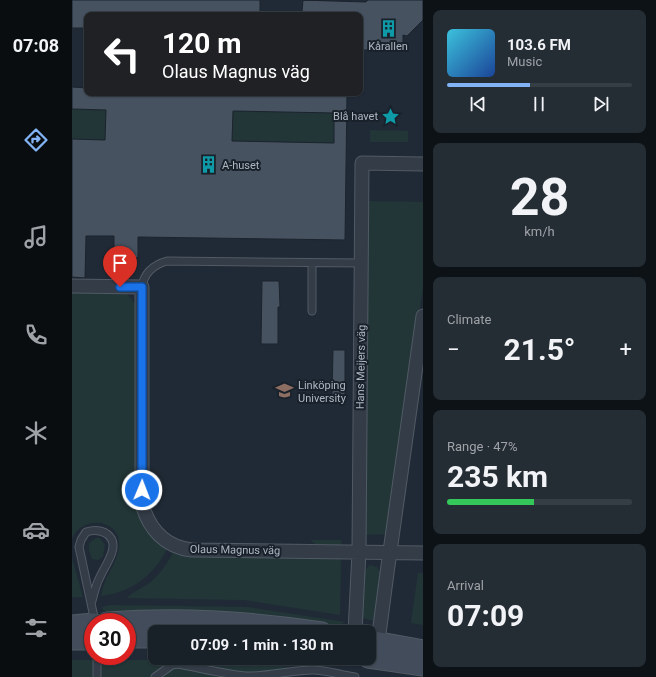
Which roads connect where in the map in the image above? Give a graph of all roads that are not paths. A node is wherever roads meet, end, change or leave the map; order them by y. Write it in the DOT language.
graph roads {
  1 [pos="423,164"];
  2 [pos="312,263"];
  3 [pos="362,263"];
  4 [pos="72,286"];
  5 [pos="142,287"];
  6 [pos="312,311"];
  7 [pos="423,316"];
  8 [pos="359,552"];
  9 [pos="423,553"];
  10 [pos="389,554"];
  11 [pos="92,601"];
  12 [pos="93,613"];
  13 [pos="136,621"];
  14 [pos="84,623"];
  15 [pos="72,625"];
  16 [pos="270,625"];
  17 [pos="355,625"];
  18 [pos="376,632"];
  19 [pos="136,638"];
  20 [pos="148,638"];
  21 [pos="72,640"];
  22 [pos="84,640"];
  23 [pos="376,650"];
  24 [pos="423,650"];
  25 [pos="376,651"];
  26 [pos="97,665"];
  27 [pos="423,666"];
  28 [pos="98,677"];
  29 [pos="155,677"];
  30 [pos="355,677"];
  1 -- 3 [label="street, Hans Meijers väg"];
  2 -- 3 [label="lane"];
  2 -- 5 [label="lane"];
  2 -- 6 [label="lane"];
  3 -- 8 [label="street, Hans Meijers väg"];
  4 -- 5 [label="street"];
  5 -- 8 [label="street, Olaus Magnus väg"];
  7 -- 10 [label="street"];
  8 -- 10 [label="street, Olaus Magnus väg"];
  8 -- 17 [label="street, Hans Meijers väg"];
  9 -- 10 [label="street, Olaus Magnus väg"];
  10 -- 18 [label="street"];
  11 -- 11 [label="lane"];
  11 -- 12 [label="lane"];
  13 -- 16 [label="main road"];
  14 -- 15 [label="main road"];
  19 -- 20 [label="main road"];
  21 -- 22 [label="main road"];
  23 -- 24 [label="main road"];
  25 -- 27 [label="main road"];
  26 -- 28 [label="lane"];
  29 -- 30 [label="lane"];
}
